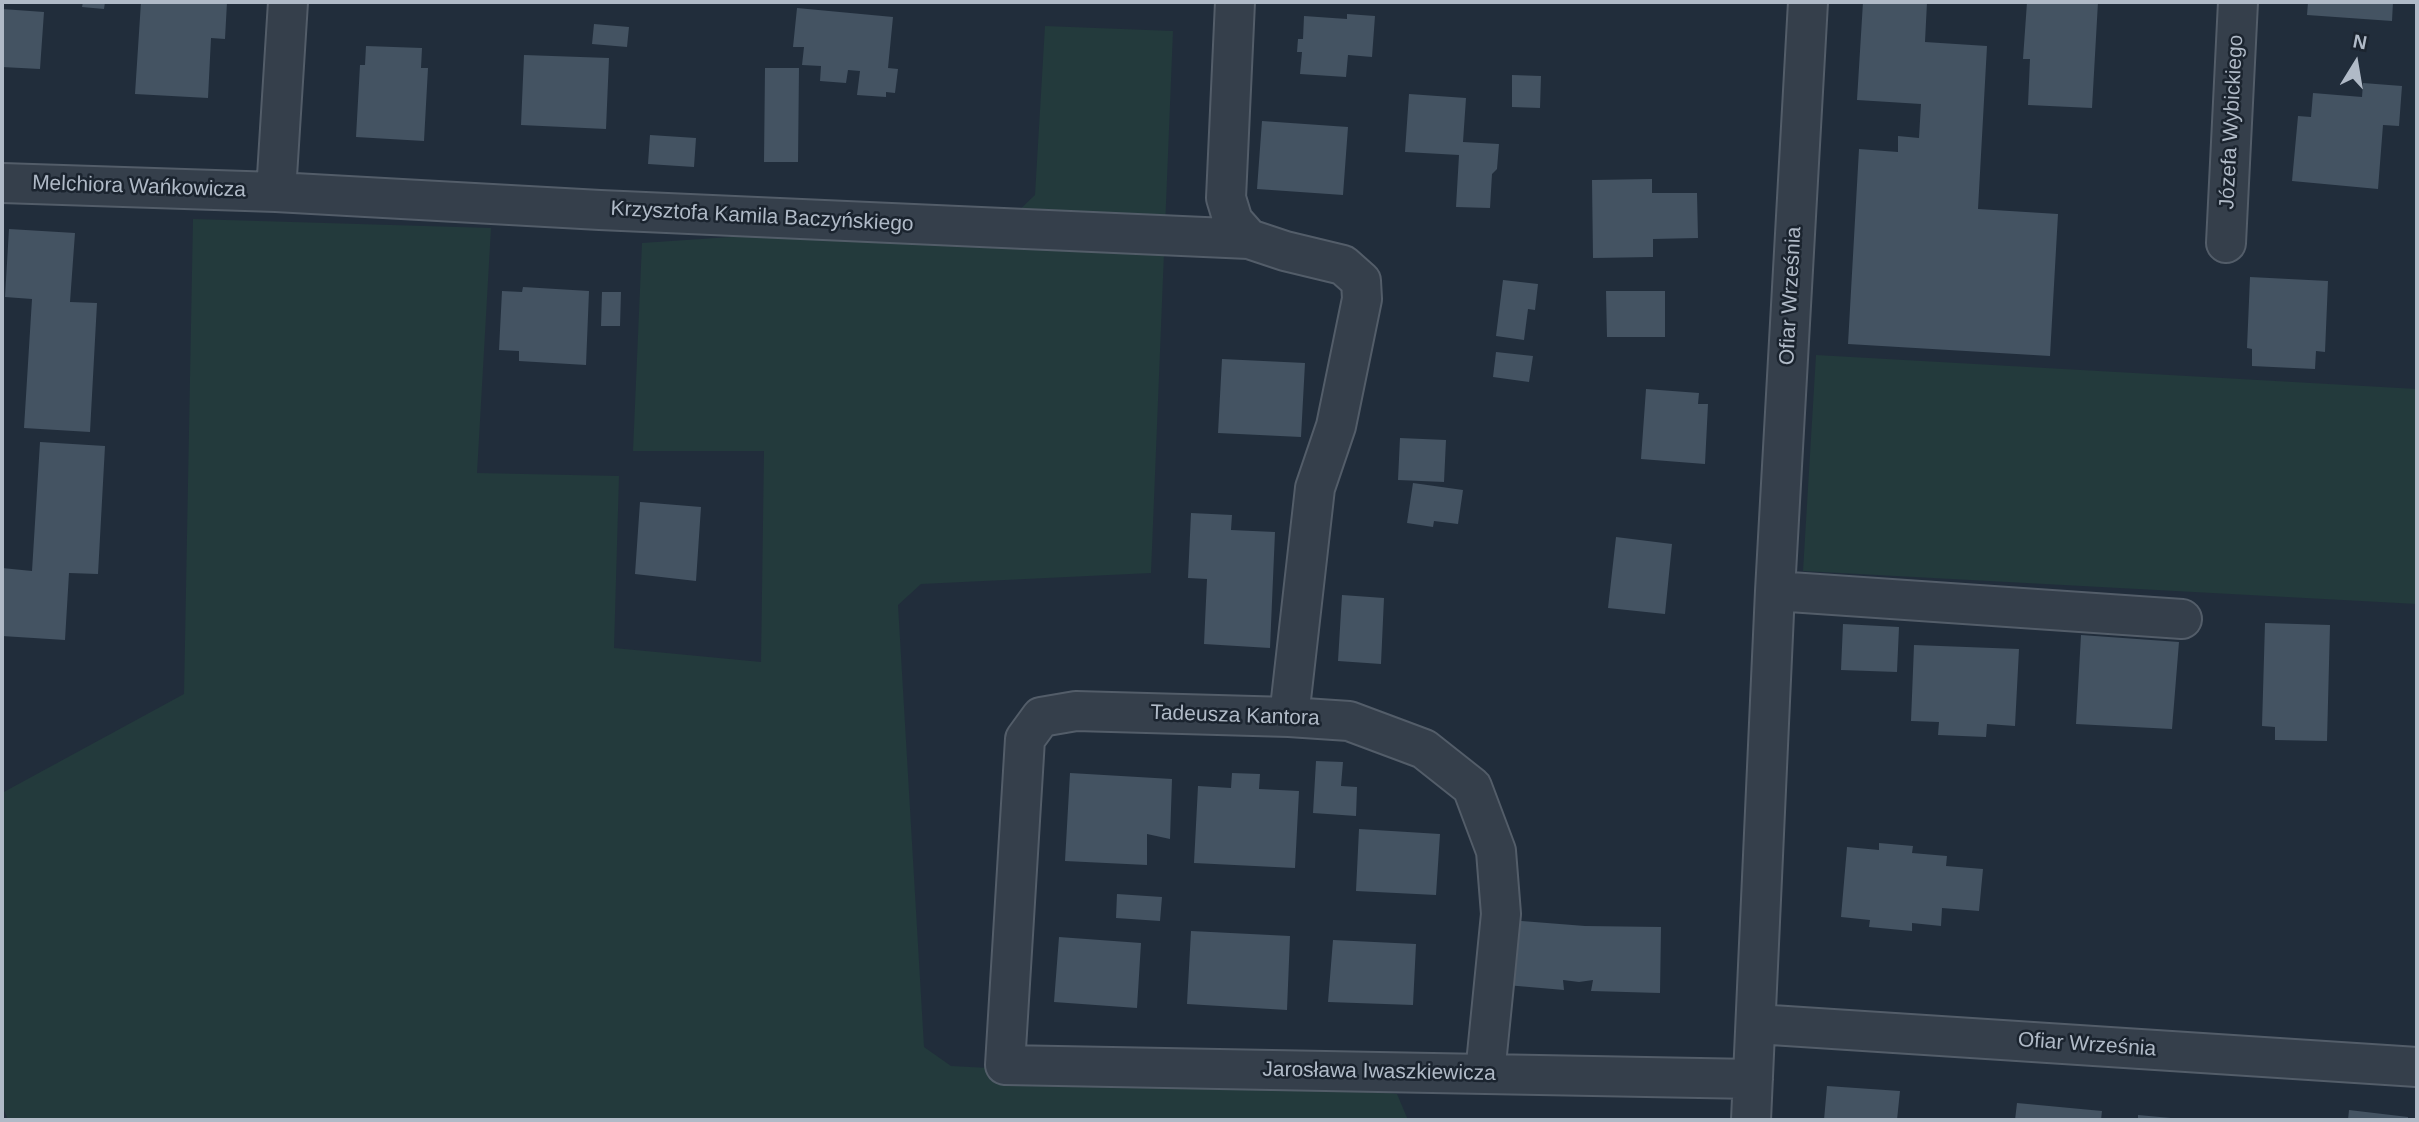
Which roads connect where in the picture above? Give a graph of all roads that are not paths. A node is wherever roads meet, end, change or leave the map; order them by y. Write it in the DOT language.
graph roads {
  1 [pos="288,2"];
  2 [pos="1235,2"];
  3 [pos="1808,2"];
  4 [pos="2238,2"];
  5 [pos="2,183"];
  6 [pos="276,192"];
  7 [pos="1249,239"];
  8 [pos="2226,243"];
  9 [pos="1775,591"];
  10 [pos="2182,619"];
  11 [pos="1289,717"];
  12 [pos="1756,1024"];
  13 [pos="1005,1065"];
  14 [pos="2417,1067"];
  15 [pos="1485,1074"];
  16 [pos="1753,1079"];
  17 [pos="1751,1120"];
  1 -- 6 [label="street"];
  2 -- 7 [label="street"];
  3 -- 9 [label="street, Ofiar Września"];
  4 -- 8 [label="street, Józefa Wybickiego"];
  5 -- 6 [label="street, Melchiora Wańkowicza"];
  6 -- 7 [label="street, Krzysztofa Kamila Baczyńskiego"];
  7 -- 11 [label="street, Krzysztofa Kamila Baczyńskiego"];
  9 -- 10 [label="street"];
  9 -- 12 [label="street, Ofiar Września"];
  11 -- 13 [label="street, Tadeusza Kantora"];
  11 -- 15 [label="street, Tadeusza Kantora"];
  12 -- 14 [label="street, Ofiar Września"];
  12 -- 16 [label="street, Ofiar Września"];
  13 -- 15 [label="street, Jarosława Iwaszkiewicza"];
  15 -- 16 [label="street, Jarosława Iwaszkiewicza"];
  16 -- 17 [label="street, Ofiar Września"];
}
